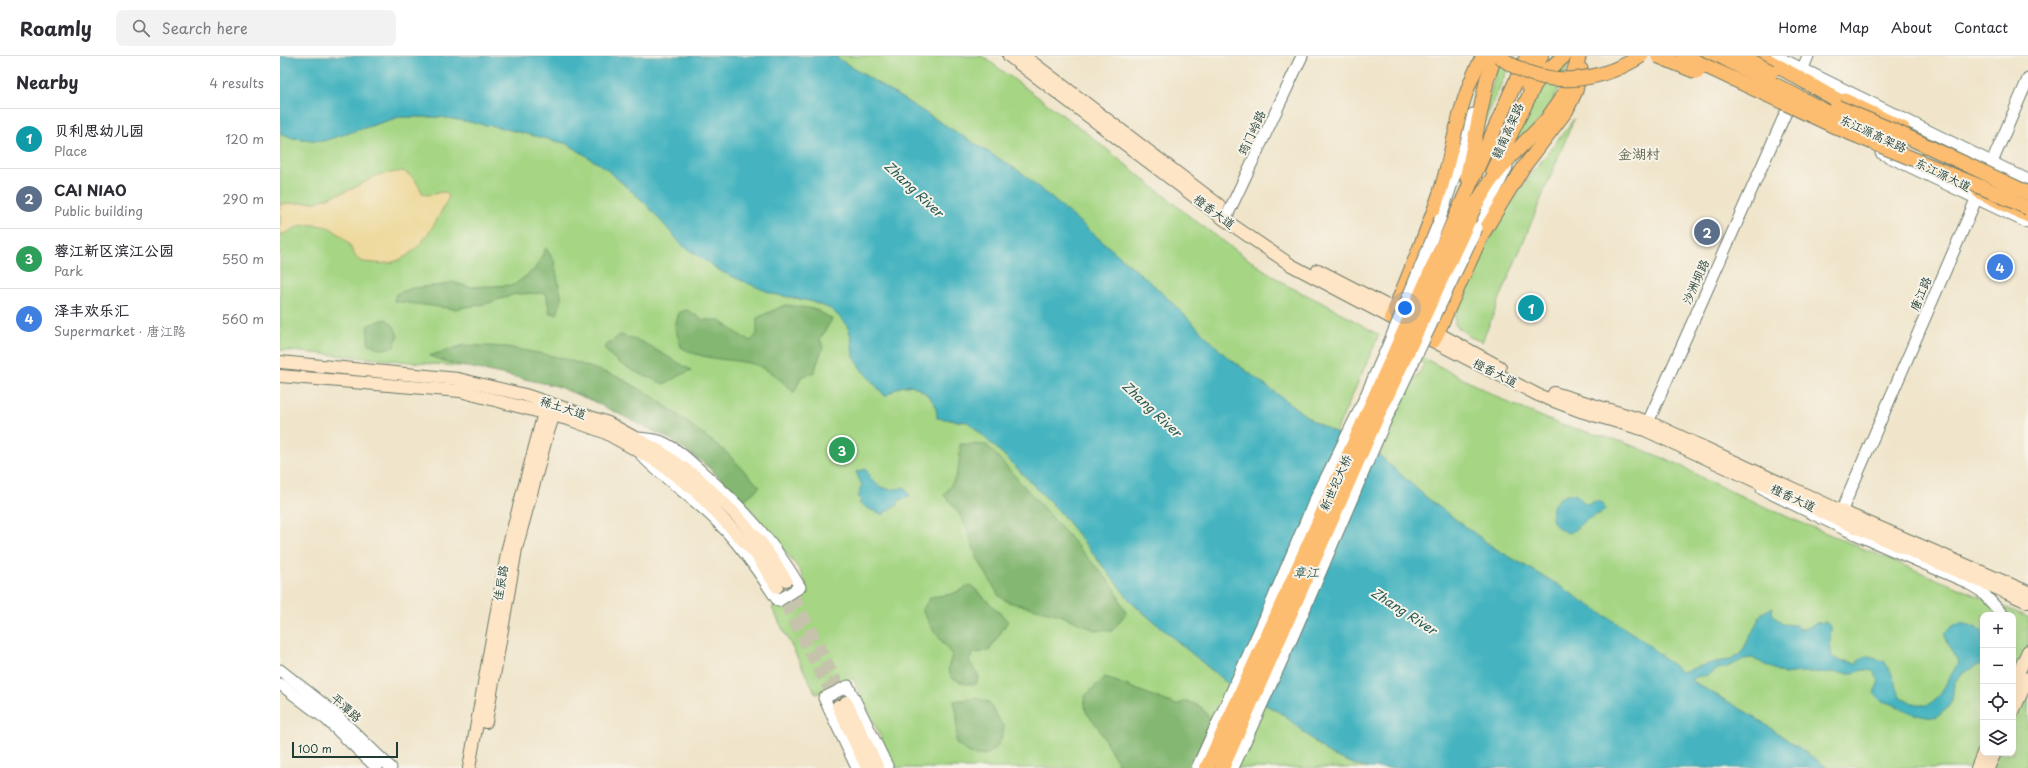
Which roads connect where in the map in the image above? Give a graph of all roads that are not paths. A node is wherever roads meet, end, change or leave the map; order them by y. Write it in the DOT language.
graph roads {
  1 [pos="1009,56"];
  2 [pos="1024,56"];
  3 [pos="1302,56"];
  4 [pos="1483,56"];
  5 [pos="1489,56"];
  6 [pos="1495,56"];
  7 [pos="1499,56"];
  8 [pos="1516,56"];
  9 [pos="1525,56"];
  10 [pos="1541,56"];
  11 [pos="1544,56"];
  12 [pos="1564,56"];
  13 [pos="1579,56"];
  14 [pos="1582,56"];
  15 [pos="1641,56"];
  16 [pos="1658,56"];
  17 [pos="1684,56"];
  18 [pos="1694,56"];
  19 [pos="1709,56"];
  20 [pos="1720,56"];
  21 [pos="1742,56"];
  22 [pos="1761,56"];
  23 [pos="1776,56"];
  24 [pos="1808,56"];
  25 [pos="1801,72"];
  26 [pos="2028,79"];
  27 [pos="1529,81"];
  28 [pos="1576,91"];
  29 [pos="1789,104"];
  30 [pos="1899,133"];
  31 [pos="1990,166"];
  32 [pos="2028,180"];
  33 [pos="2028,186"];
  34 [pos="2028,193"];
  35 [pos="1978,195"];
  36 [pos="2010,199"];
  37 [pos="1469,202"];
  38 [pos="2028,208"];
  39 [pos="2028,216"];
  40 [pos="1227,217"];
  41 [pos="2028,223"];
  42 [pos="1392,313"];
  43 [pos="1436,338"];
  44 [pos="280,362"];
  45 [pos="280,376"];
  46 [pos="550,409"];
  47 [pos="1647,426"];
  48 [pos="636,444"];
  49 [pos="1713,461"];
  50 [pos="1839,515"];
  51 [pos="782,583"];
  52 [pos="2028,592"];
  53 [pos="2028,602"];
  54 [pos="2000,612"];
  55 [pos="2028,651"];
  56 [pos="280,670"];
  57 [pos="2028,678"];
  58 [pos="280,684"];
  59 [pos="2013,684"];
  60 [pos="2028,691"];
  61 [pos="2016,706"];
  62 [pos="2016,709"];
  63 [pos="1982,756"];
  64 [pos="1994,756"];
  65 [pos="377,768"];
  66 [pos="392,768"];
  67 [pos="469,768"];
  68 [pos="477,768"];
  69 [pos="857,768"];
  70 [pos="867,768"];
  71 [pos="878,768"];
  72 [pos="888,768"];
  73 [pos="1197,768"];
  74 [pos="1207,768"];
  75 [pos="1222,768"];
  76 [pos="1232,768"];
  77 [pos="1977,768"];
  78 [pos="1988,768"];
  1 -- 40 [label="main road, 橙香大道"];
  2 -- 40 [label="main road, 橙香大道"];
  3 -- 40 [label="street, 筠门岭路"];
  4 -- 42 [label="main road"];
  5 -- 73 [label="street, bridge"];
  6 -- 37 [label="highway"];
  7 -- 15 [label="highway, bridge"];
  8 -- 37 [label="highway"];
  9 -- 37 [label="highway, 赣南高架路"];
  10 -- 27 [label="highway, 赣南高架路"];
  11 -- 27 [label="highway"];
  12 -- 37 [label="highway"];
  13 -- 37 [label="highway"];
  14 -- 28 [label="main road"];
  16 -- 29 [label="highway, bridge"];
  17 -- 29 [label="highway, bridge"];
  18 -- 29 [label="street"];
  19 -- 29 [label="main road, 东江源大道"];
  20 -- 36 [label="highway, 东江源高架路, bridge"];
  21 -- 30 [label="highway, 东江源高架路, bridge"];
  22 -- 25 [label="main road, 东江源大道"];
  22 -- 30 [label="highway, bridge"];
  23 -- 25 [label="street"];
  24 -- 25 [label="street"];
  25 -- 31 [label="main road, 东江源大道"];
  26 -- 31 [label="street, 唐江路"];
  27 -- 37 [label="highway, 赣南高架路"];
  28 -- 43 [label="main road"];
  28 -- 76 [label="street, bridge"];
  29 -- 35 [label="main road, 东江源大道"];
  29 -- 36 [label="highway, bridge"];
  29 -- 47 [label="street, 沙洲坝路"];
  30 -- 34 [label="highway, 东江源高架路, bridge"];
  31 -- 32 [label="street"];
  31 -- 33 [label="main road, 东江源大道"];
  31 -- 35 [label="street, 唐江路"];
  35 -- 39 [label="main road, 东江源大道"];
  35 -- 41 [label="street"];
  35 -- 50 [label="street, 唐江路"];
  36 -- 38 [label="highway, 东江源高架路, bridge"];
  37 -- 74 [label="highway, 新世纪大桥, bridge"];
  37 -- 75 [label="highway, 新世纪大桥, bridge"];
  40 -- 42 [label="main road, 橙香大道"];
  42 -- 43 [label="main road, 橙香大道"];
  43 -- 47 [label="main road, 橙香大道"];
  44 -- 46 [label="main road, 稀土大道"];
  45 -- 46 [label="main road, 稀土大道"];
  46 -- 48 [label="main road, 稀土大道"];
  46 -- 67 [label="main road, 佳辰路"];
  46 -- 68 [label="main road, 佳辰路"];
  47 -- 49 [label="main road, 橙香大道"];
  47 -- 50 [label="main road, 橙香大道"];
  48 -- 48 [label="street"];
  48 -- 51 [label="main road, 稀土大道"];
  49 -- 50 [label="main road, 橙香大道"];
  49 -- 54 [label="street"];
  50 -- 52 [label="main road, 橙香大道"];
  50 -- 53 [label="main road, 橙香大道"];
  55 -- 59 [label="main road"];
  56 -- 66 [label="street, 平潭路"];
  57 -- 61 [label="main road"];
  58 -- 65 [label="street, 平潭路"];
  60 -- 62 [label="street"];
  63 -- 77 [label="main road"];
  64 -- 78 [label="main road"];
  69 -- 72 [label="street"];
  70 -- 71 [label="main road"];
}
